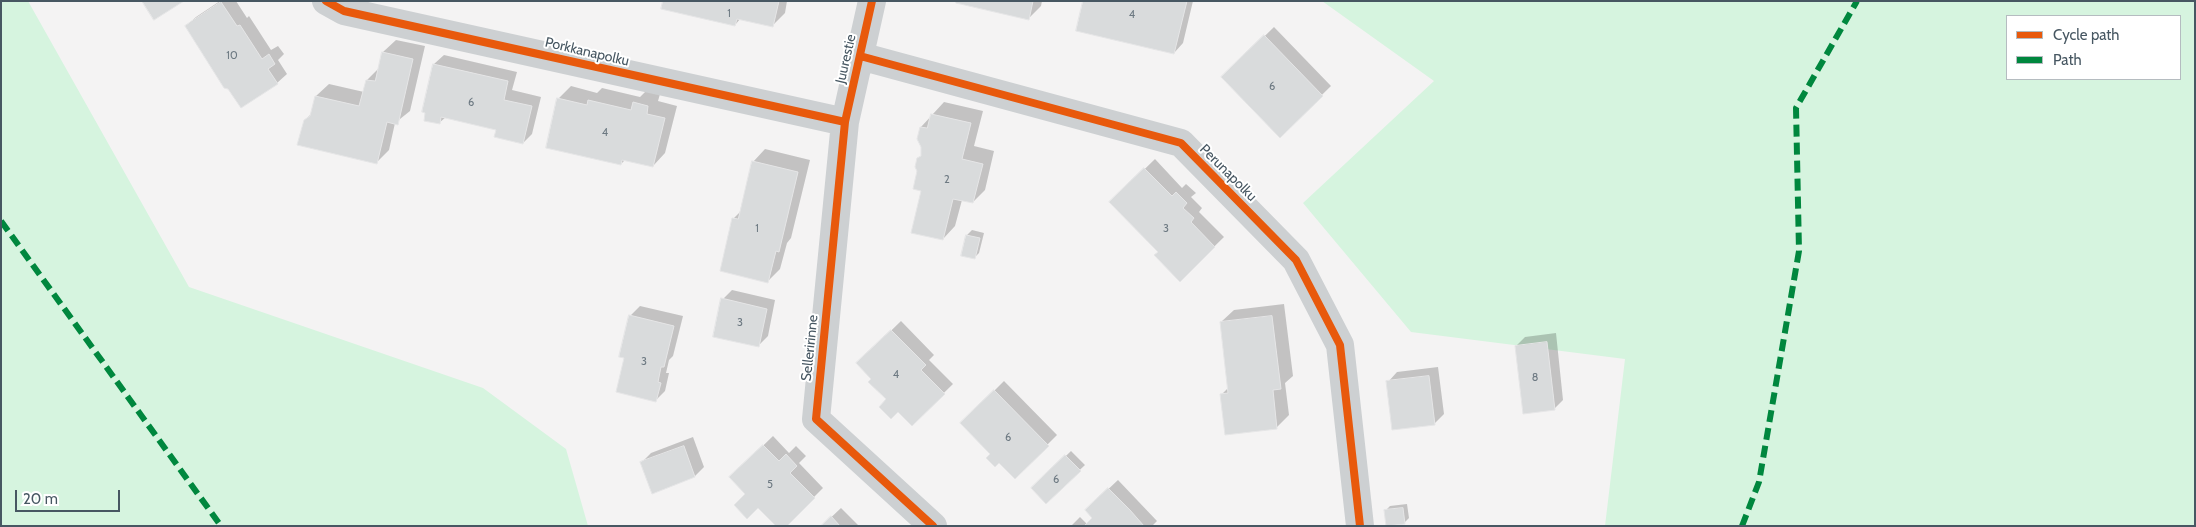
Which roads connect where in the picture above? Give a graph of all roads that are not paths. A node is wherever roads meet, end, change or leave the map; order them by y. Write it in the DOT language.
graph roads {
  1 [pos="326,1"];
  2 [pos="872,1"];
  3 [pos="860,56"];
  4 [pos="845,122"];
  5 [pos="933,526"];
  6 [pos="1360,526"];
  1 -- 4 [label="street, Porkkanapolku"];
  2 -- 3 [label="street, Juurestie"];
  3 -- 4 [label="street, Juurestie"];
  3 -- 6 [label="street, Perunapolku"];
  4 -- 5 [label="street, Selleririnne"];
}
